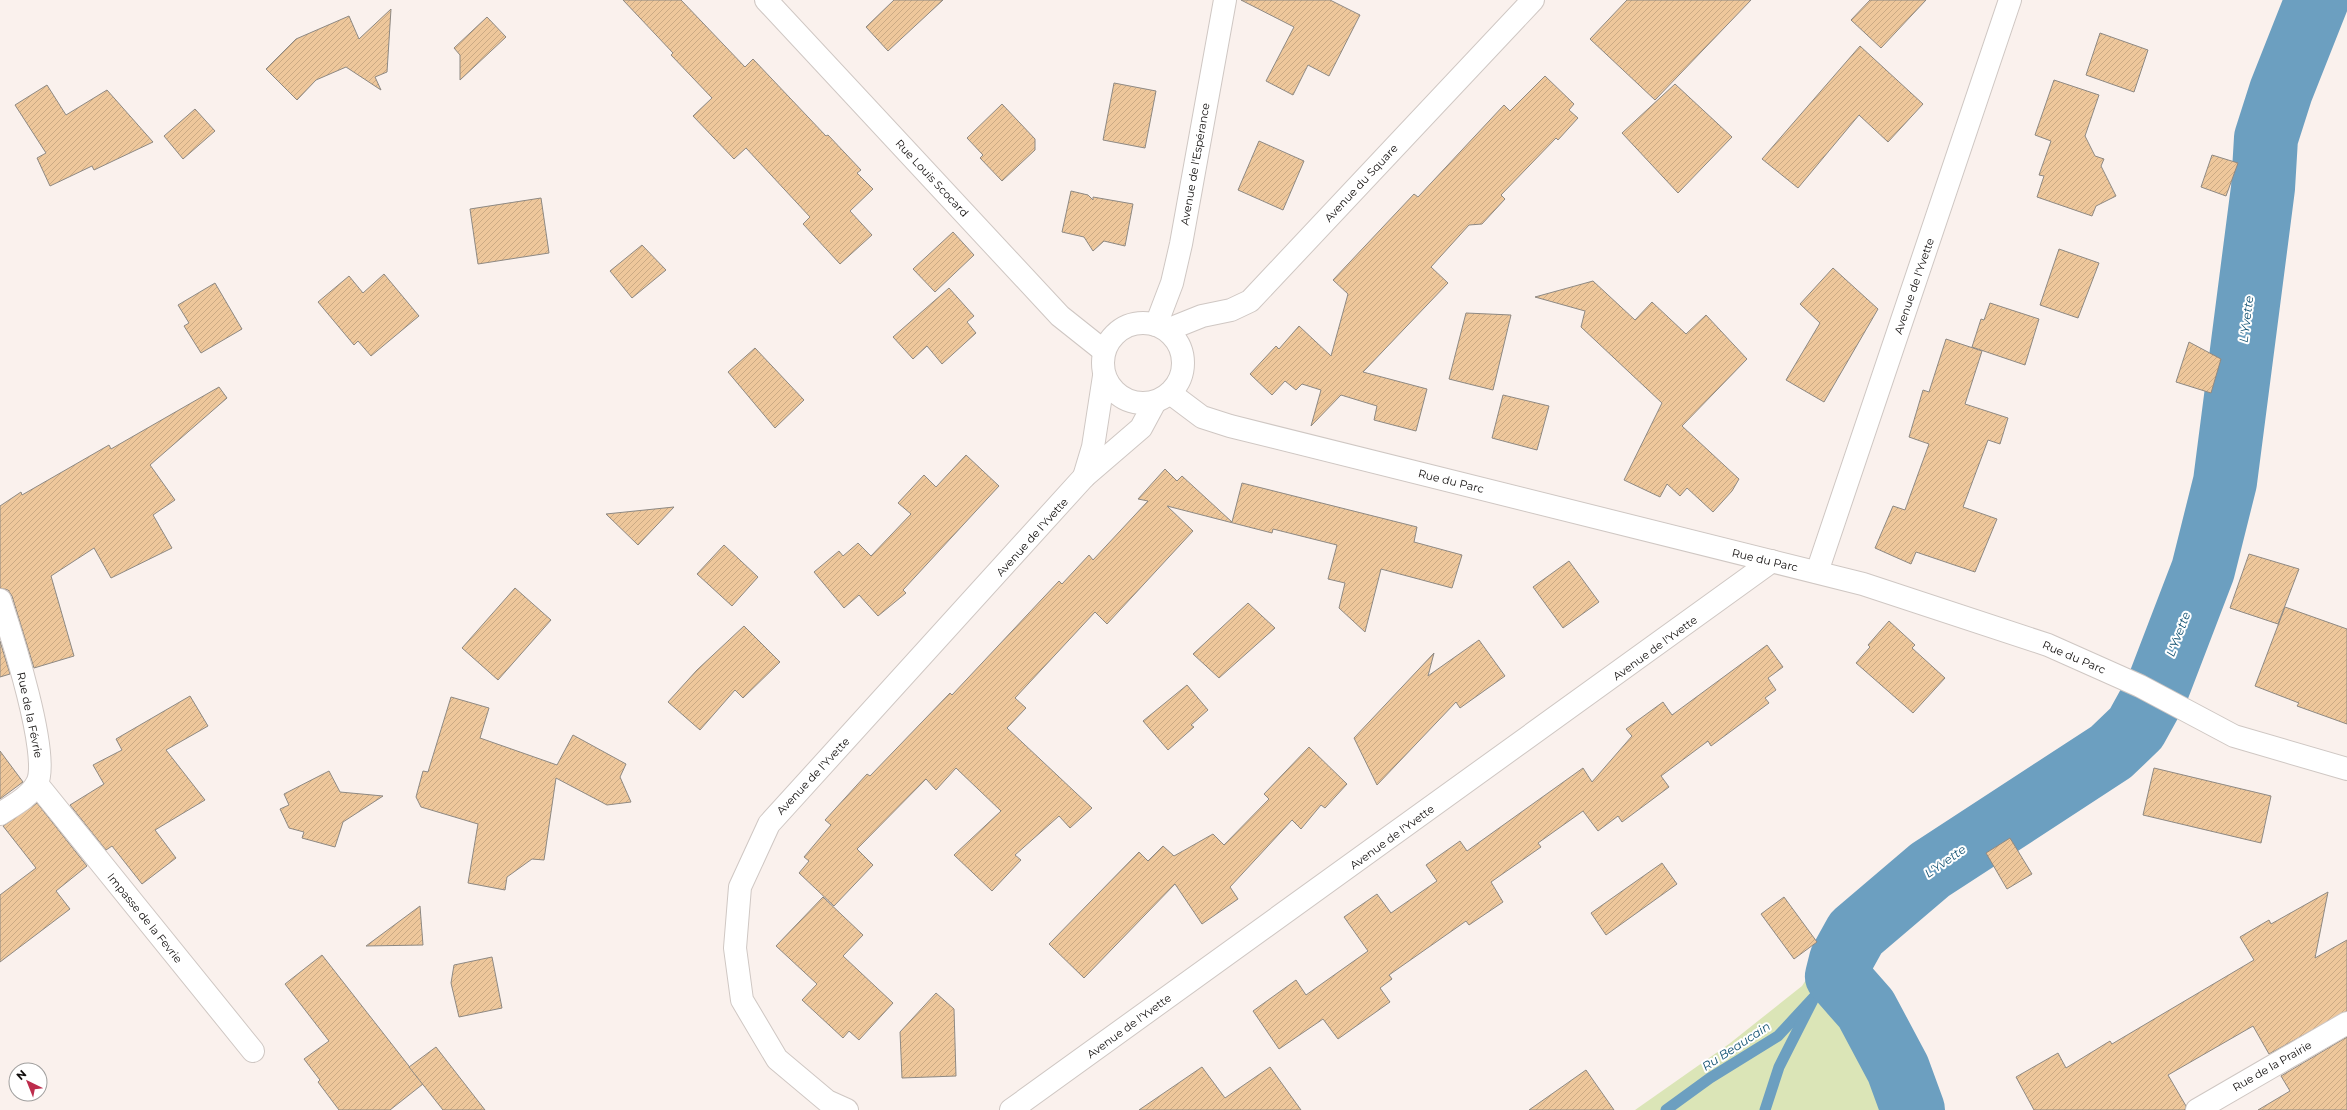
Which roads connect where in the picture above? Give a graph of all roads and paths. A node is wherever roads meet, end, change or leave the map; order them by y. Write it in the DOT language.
graph roads {
  1 [pos="766,0"];
  2 [pos="1225,0"];
  3 [pos="1533,0"];
  4 [pos="2010,0"];
  5 [pos="1162,327"];
  6 [pos="1104,351"];
  7 [pos="1104,376"];
  8 [pos="1163,397"];
  9 [pos="1084,477"];
  10 [pos="1772,562"];
  11 [pos="1817,572"];
  12 [pos="0,600"];
  13 [pos="2347,769"];
  14 [pos="37,784"];
  15 [pos="0,814"];
  16 [pos="2347,1023"];
  17 [pos="253,1051"];
  18 [pos="847,1110"];
  19 [pos="1011,1110"];
  20 [pos="2197,1110"];
  1 -- 6 [label="street, Rue Louis Scocard"];
  2 -- 5 [label="street, Avenue de l'Espérance"];
  3 -- 5 [label="street, Avenue du Square"];
  4 -- 11 [label="street, Avenue de l'Yvette"];
  5 -- 6 [label="street"];
  5 -- 8 [label="street"];
  6 -- 7 [label="street"];
  7 -- 8 [label="street"];
  7 -- 9 [label="street, Avenue de l'Yvette"];
  8 -- 9 [label="street, Avenue de l'Yvette"];
  8 -- 10 [label="street, Rue du Parc"];
  9 -- 18 [label="street, Avenue de l'Yvette"];
  10 -- 11 [label="street, Rue du Parc"];
  10 -- 19 [label="street, Avenue de l'Yvette"];
  11 -- 13 [label="street, Rue du Parc"];
  12 -- 14 [label="street, Rue de la Févrie"];
  14 -- 15 [label="street"];
  14 -- 17 [label="street, Impasse de la Fevrie"];
  16 -- 20 [label="street, Rue de la Prairie"];
}
